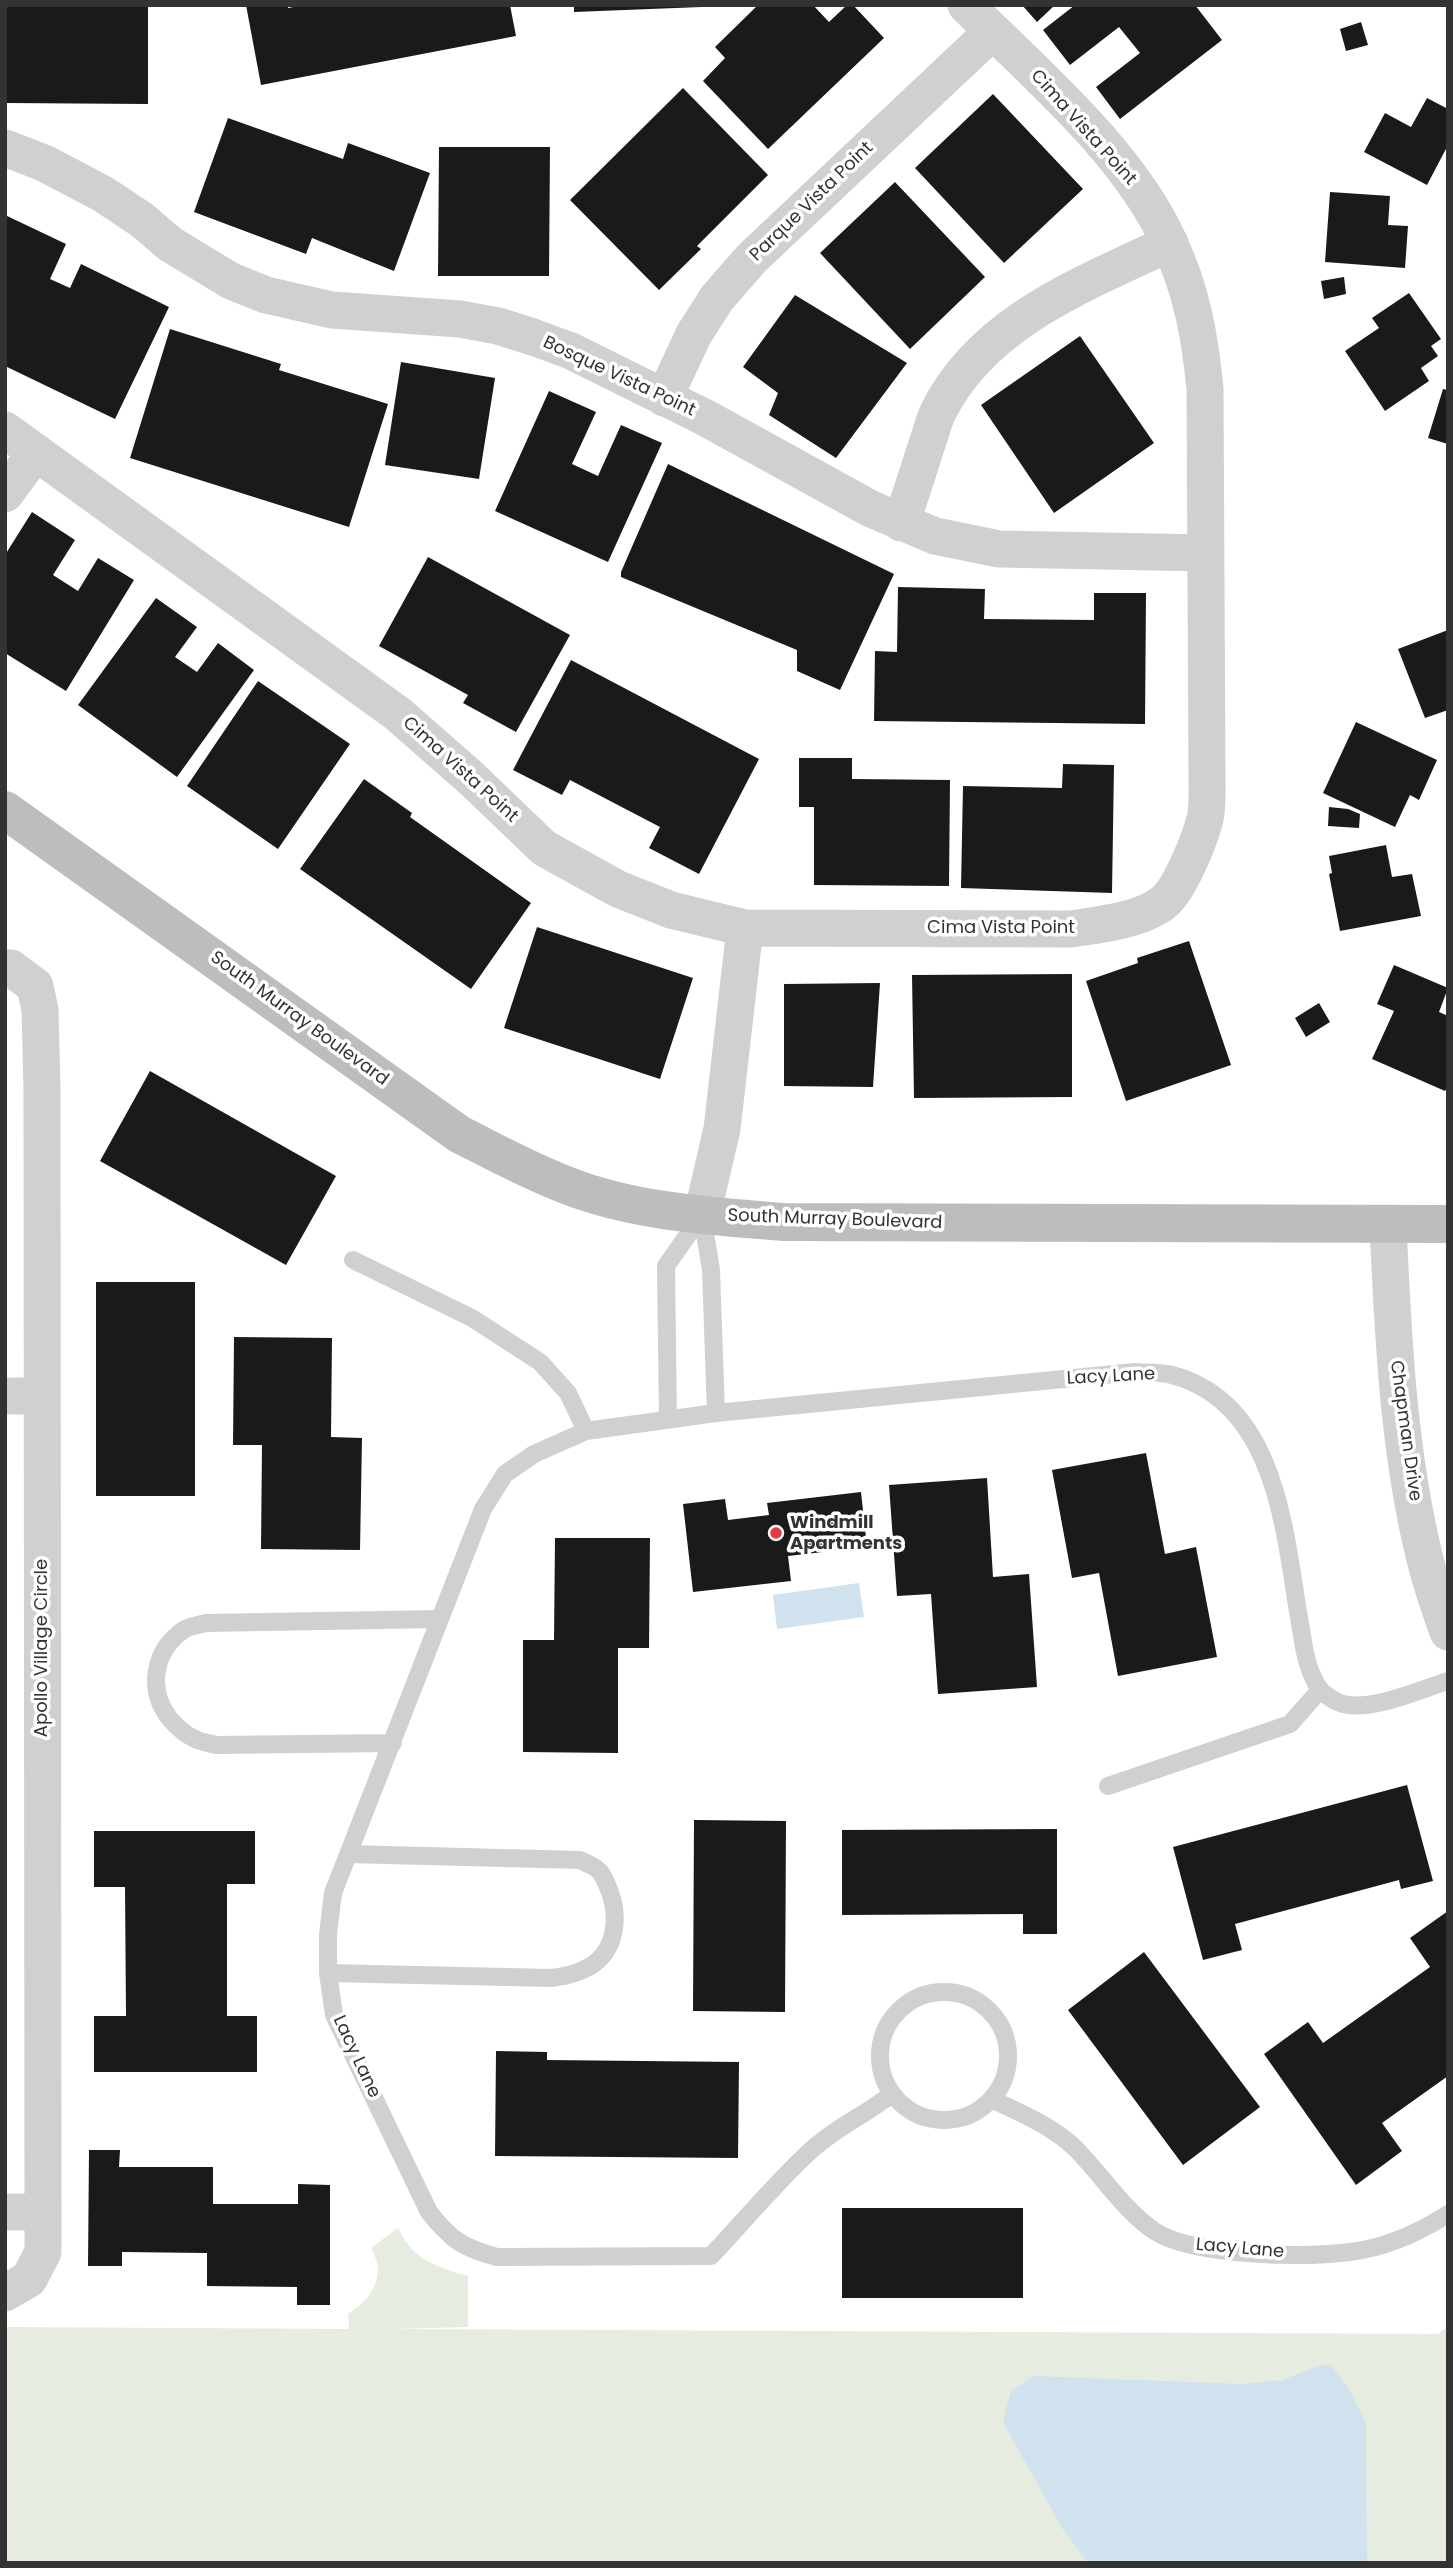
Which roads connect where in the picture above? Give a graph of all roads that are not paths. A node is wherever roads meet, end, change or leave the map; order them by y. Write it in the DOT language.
graph roads {
  1 [pos="966,5"];
  2 [pos="993,31"];
  3 [pos="5,148"];
  4 [pos="1170,243"];
  5 [pos="664,398"];
  6 [pos="5,430"];
  7 [pos="36,452"];
  8 [pos="5,494"];
  9 [pos="901,523"];
  10 [pos="1206,553"];
  11 [pos="5,810"];
  12 [pos="745,928"];
  13 [pos="20,977"];
  14 [pos="702,1215"];
  15 [pos="1448,1224"];
  16 [pos="1388,1225"];
  17 [pos="353,1260"];
  18 [pos="5,1396"];
  19 [pos="42,1396"];
  20 [pos="716,1413"];
  21 [pos="668,1420"];
  22 [pos="586,1431"];
  23 [pos="1436,1554"];
  24 [pos="440,1619"];
  25 [pos="1448,1632"];
  26 [pos="1448,1681"];
  27 [pos="1320,1690"];
  28 [pos="393,1743"];
  29 [pos="1108,1786"];
  30 [pos="348,1854"];
  31 [pos="328,1973"];
  32 [pos="892,2094"];
  33 [pos="993,2099"];
  34 [pos="5,2212"];
  35 [pos="43,2212"];
  36 [pos="1448,2214"];
  37 [pos="5,2293"];
  1 -- 2 [label="street, Cima Vista Point"];
  2 -- 4 [label="street, Cima Vista Point"];
  2 -- 5 [label="street, Parque Vista Point"];
  3 -- 5 [label="street, Bosque Vista Point"];
  4 -- 9 [label="street"];
  4 -- 10 [label="street, Cima Vista Point"];
  5 -- 9 [label="street, Bosque Vista Point"];
  6 -- 7 [label="street, Cima Vista Point"];
  7 -- 8 [label="street"];
  7 -- 12 [label="street, Cima Vista Point"];
  9 -- 10 [label="street, Bosque Vista Point"];
  10 -- 12 [label="street, Cima Vista Point"];
  11 -- 14 [label="main road, South Murray Boulevard"];
  12 -- 14 [label="street"];
  13 -- 19 [label="street, Apollo Village Circle"];
  14 -- 16 [label="main road, South Murray Boulevard"];
  14 -- 20 [label="lane"];
  14 -- 21 [label="lane"];
  15 -- 16 [label="main road, South Murray Boulevard"];
  16 -- 23 [label="street, Chapman Drive"];
  17 -- 22 [label="lane"];
  18 -- 19 [label="street"];
  19 -- 35 [label="street, Apollo Village Circle"];
  20 -- 21 [label="lane, Lacy Lane"];
  20 -- 27 [label="lane, Lacy Lane"];
  21 -- 22 [label="lane, Lacy Lane"];
  22 -- 24 [label="lane, Lacy Lane"];
  23 -- 25 [label="street, Chapman Drive"];
  24 -- 28 [label="lane, Lacy Lane"];
  24 -- 28 [label="lane"];
  26 -- 27 [label="lane"];
  27 -- 29 [label="lane"];
  28 -- 30 [label="lane, Lacy Lane"];
  30 -- 31 [label="lane, Lacy Lane"];
  30 -- 31 [label="lane"];
  31 -- 32 [label="lane, Lacy Lane"];
  32 -- 33 [label="lane"];
  32 -- 33 [label="lane"];
  33 -- 36 [label="lane, Lacy Lane"];
  34 -- 35 [label="street"];
  35 -- 37 [label="street, Apollo Village Circle"];
}
